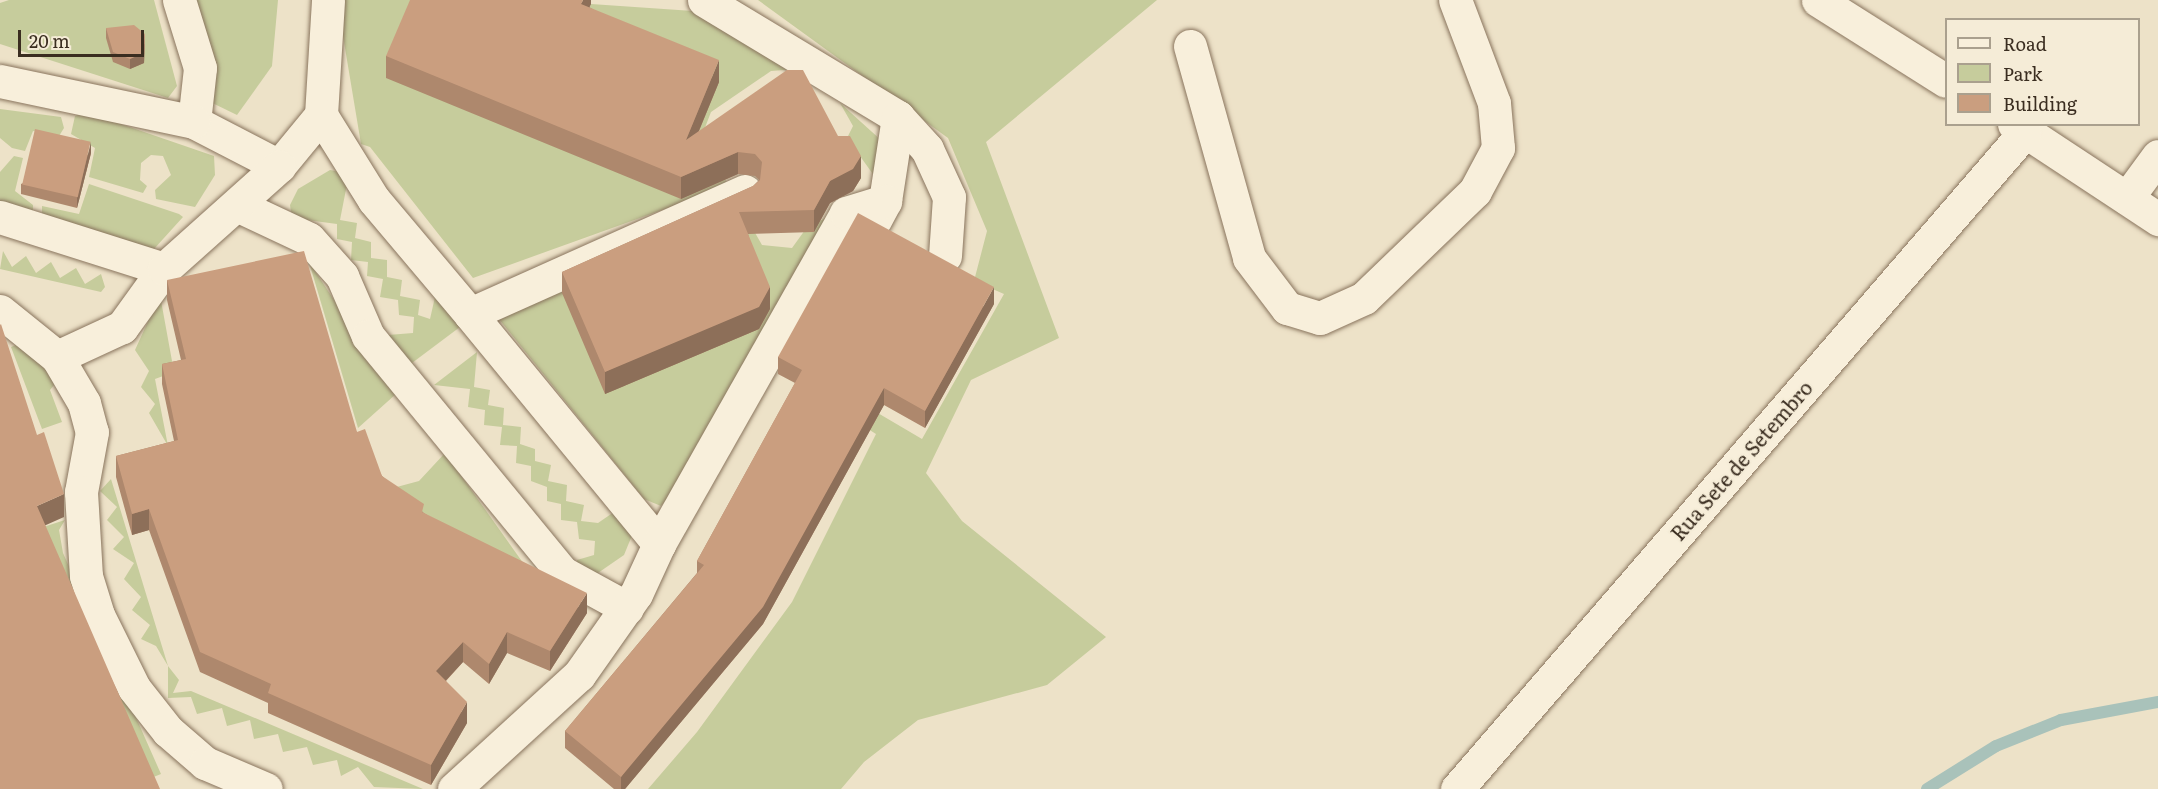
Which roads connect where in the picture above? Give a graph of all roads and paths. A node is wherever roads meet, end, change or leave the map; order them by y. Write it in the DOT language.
graph roads {
  1 [pos="179,0"];
  2 [pos="328,0"];
  3 [pos="704,0"];
  4 [pos="1455,0"];
  5 [pos="1818,0"];
  6 [pos="1190,46"];
  7 [pos="1945,80"];
  8 [pos="0,81"];
  9 [pos="321,115"];
  10 [pos="897,117"];
  11 [pos="194,122"];
  12 [pos="2019,128"];
  13 [pos="2158,156"];
  14 [pos="279,166"];
  15 [pos="745,190"];
  16 [pos="2127,198"];
  17 [pos="238,206"];
  18 [pos="0,218"];
  19 [pos="2158,219"];
  20 [pos="945,256"];
  21 [pos="164,269"];
  22 [pos="0,311"];
  23 [pos="470,314"];
  24 [pos="57,357"];
  25 [pos="659,544"];
  26 [pos="627,608"];
  27 [pos="266,789"];
  28 [pos="454,789"];
  29 [pos="1457,789"];
  1 -- 11 [label="street"];
  2 -- 9 [label="street"];
  3 -- 10 [label="street"];
  4 -- 6 [label="street"];
  5 -- 7 [label="street"];
  8 -- 11 [label="street"];
  9 -- 14 [label="street"];
  9 -- 23 [label="street"];
  10 -- 20 [label="street"];
  10 -- 25 [label="street"];
  11 -- 14 [label="street"];
  12 -- 16 [label="street"];
  12 -- 29 [label="street, Rua Sete de Setembro"];
  13 -- 16 [label="street"];
  14 -- 17 [label="street"];
  15 -- 23 [label="street"];
  16 -- 19 [label="street"];
  17 -- 21 [label="street"];
  17 -- 26 [label="street"];
  18 -- 21 [label="street"];
  21 -- 24 [label="street"];
  22 -- 24 [label="street"];
  23 -- 25 [label="street"];
  24 -- 27 [label="street"];
  25 -- 26 [label="street"];
  26 -- 28 [label="street"];
}
